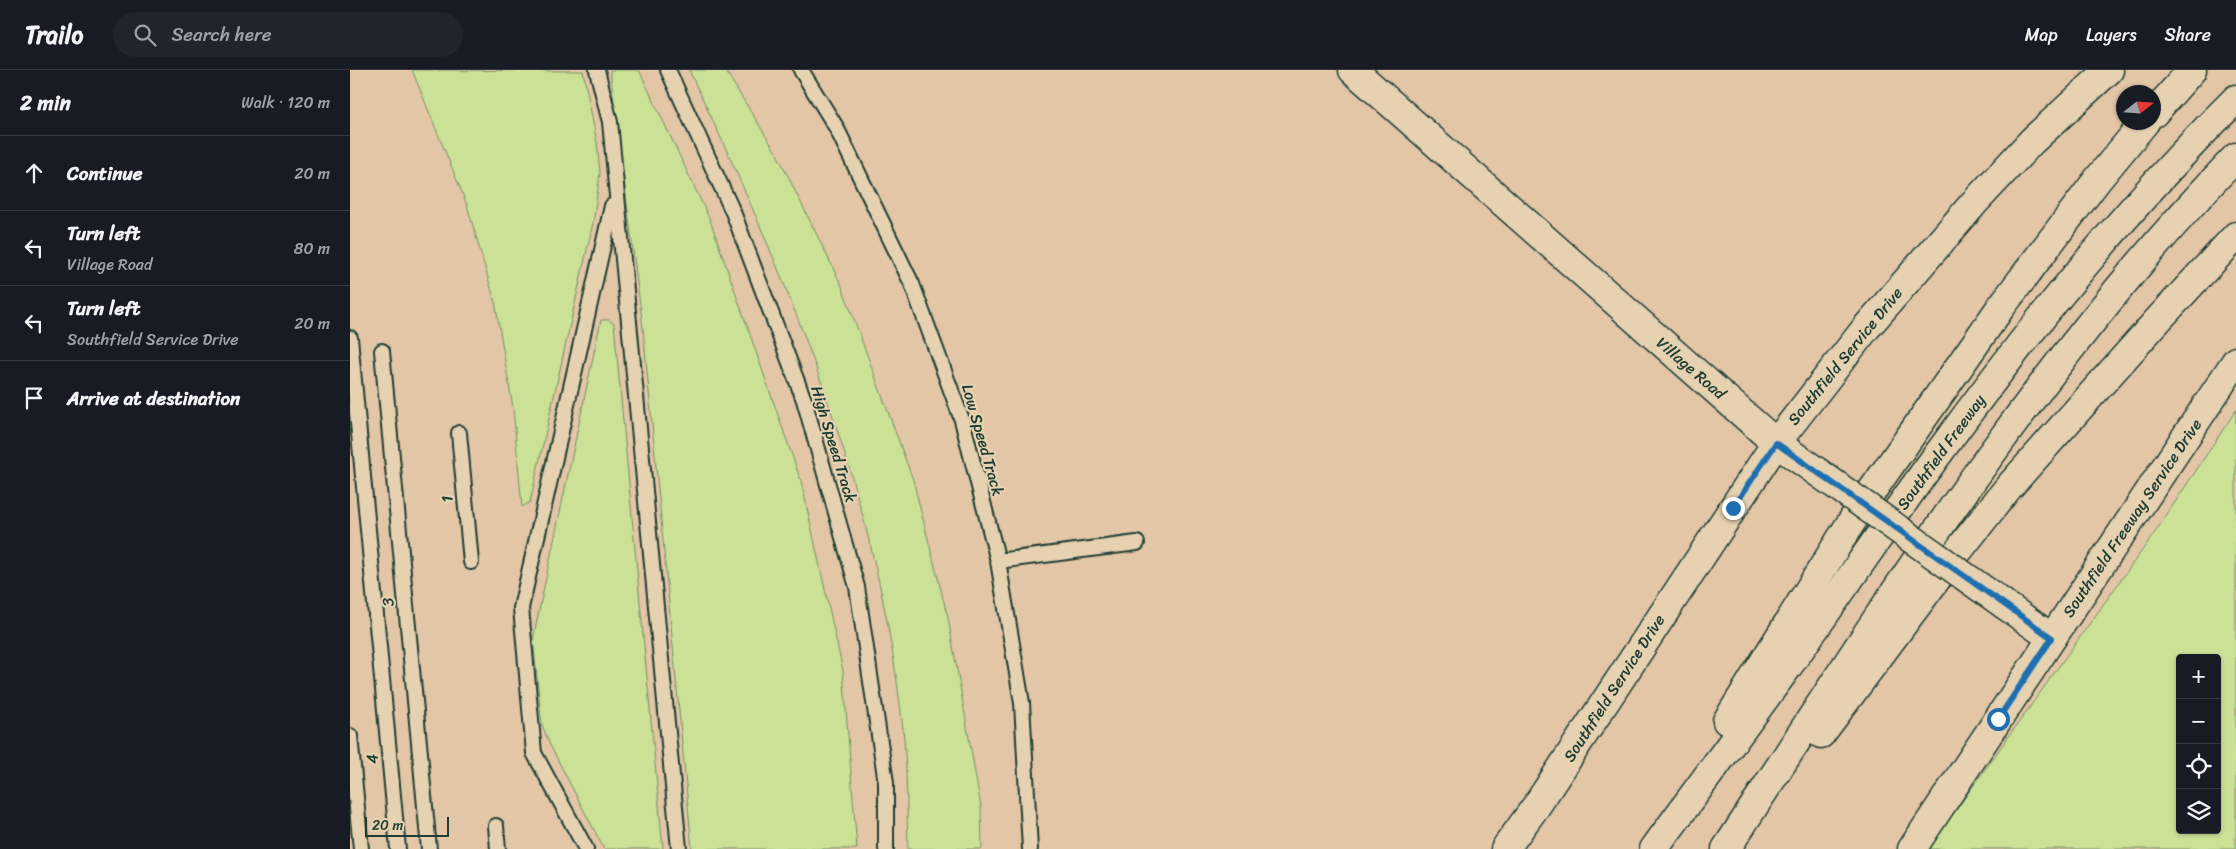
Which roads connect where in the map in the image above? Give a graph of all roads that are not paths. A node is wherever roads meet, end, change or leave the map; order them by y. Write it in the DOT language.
graph roads {
  1 [pos="597,70"];
  2 [pos="668,70"];
  3 [pos="801,70"];
  4 [pos="1353,70"];
  5 [pos="2108,70"];
  6 [pos="2192,70"];
  7 [pos="2236,99"];
  8 [pos="2161,106"];
  9 [pos="2139,130"];
  10 [pos="2236,157"];
  11 [pos="615,193"];
  12 [pos="2236,236"];
  13 [pos="350,338"];
  14 [pos="382,352"];
  15 [pos="2236,362"];
  16 [pos="459,433"];
  17 [pos="1776,443"];
  18 [pos="1137,543"];
  19 [pos="471,562"];
  20 [pos="998,562"];
  21 [pos="2052,638"];
  22 [pos="350,736"];
  23 [pos="496,826"];
  24 [pos="361,849"];
  25 [pos="398,849"];
  26 [pos="429,849"];
  27 [pos="498,849"];
  28 [pos="586,849"];
  29 [pos="679,849"];
  30 [pos="886,849"];
  31 [pos="1030,849"];
  32 [pos="1505,849"];
  33 [pos="1648,849"];
  34 [pos="1654,849"];
  35 [pos="1726,849"];
  36 [pos="1735,849"];
  37 [pos="1912,849"];
  1 -- 11 [label="lane"];
  2 -- 30 [label="lane, High Speed Track"];
  3 -- 20 [label="lane, Low Speed Track"];
  4 -- 17 [label="main road, Village Road"];
  5 -- 17 [label="main road, Southfield Service Drive"];
  6 -- 8 [label="main road"];
  7 -- 34 [label="main road, Southfield Freeway"];
  9 -- 33 [label="main road"];
  10 -- 35 [label="main road"];
  11 -- 28 [label="lane"];
  11 -- 29 [label="lane"];
  12 -- 36 [label="main road"];
  13 -- 25 [label="lane, 4"];
  14 -- 26 [label="lane, 3"];
  15 -- 21 [label="main road, Southfield Freeway Service Drive"];
  16 -- 19 [label="lane, 1"];
  17 -- 21 [label="main road, Village Road, bridge"];
  17 -- 32 [label="main road, Southfield Service Drive"];
  18 -- 20 [label="lane"];
  20 -- 31 [label="lane, Low Speed Track"];
  21 -- 37 [label="main road, Southfield Freeway Service Drive"];
  22 -- 24 [label="lane"];
  23 -- 27 [label="lane"];
}
